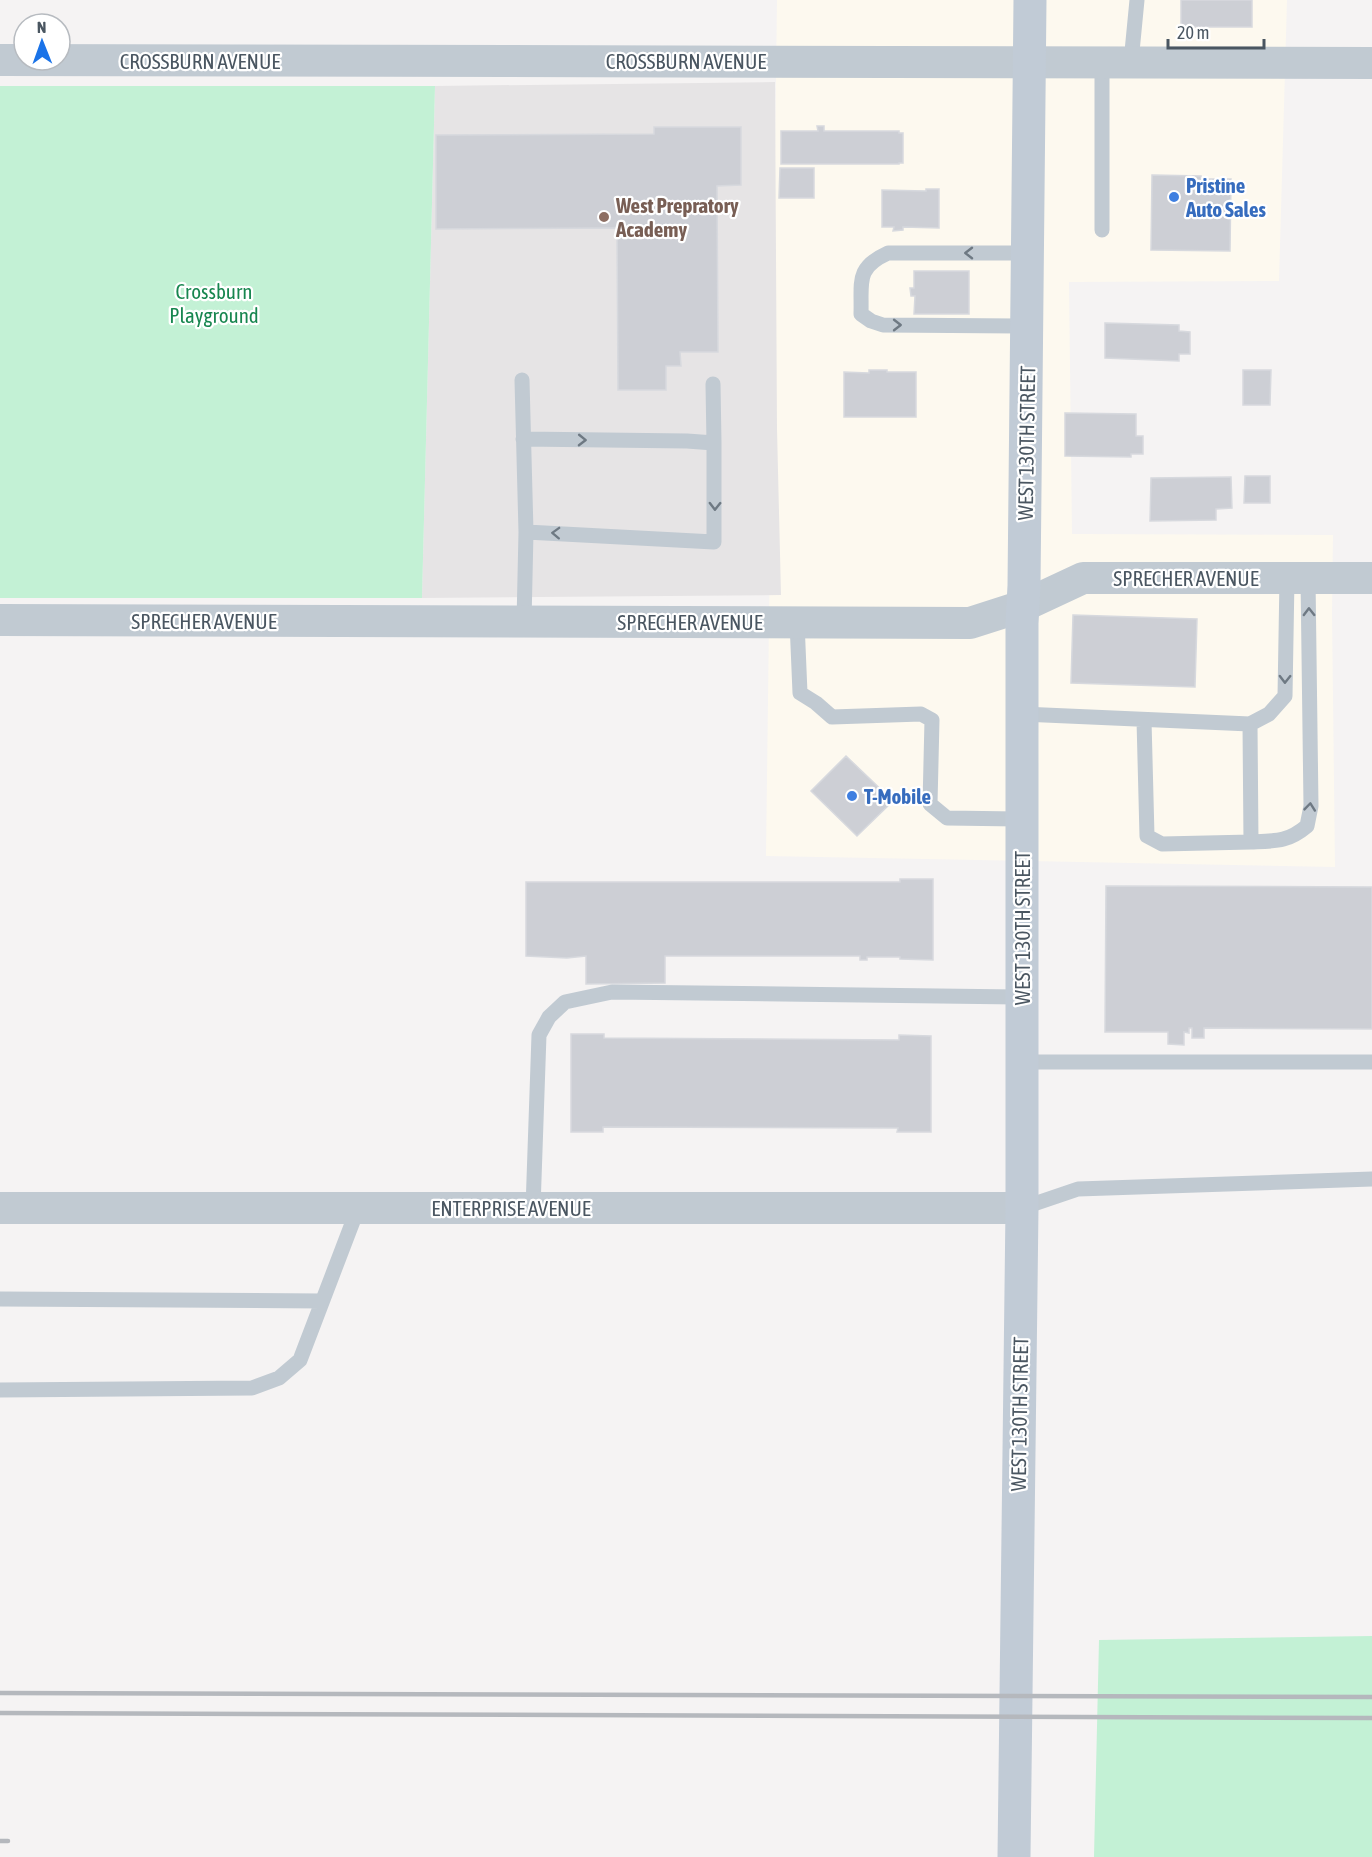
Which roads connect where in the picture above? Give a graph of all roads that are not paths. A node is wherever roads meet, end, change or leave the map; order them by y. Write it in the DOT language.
graph roads {
  1 [pos="1030,0"];
  2 [pos="1137,0"];
  3 [pos="0,60"];
  4 [pos="1030,61"];
  5 [pos="1117,62"];
  6 [pos="1372,63"];
  7 [pos="1102,230"];
  8 [pos="1028,253"];
  9 [pos="1027,326"];
  10 [pos="522,380"];
  11 [pos="713,384"];
  12 [pos="523,439"];
  13 [pos="714,443"];
  14 [pos="526,532"];
  15 [pos="1298,578"];
  16 [pos="1372,578"];
  17 [pos="1023,606"];
  18 [pos="0,620"];
  19 [pos="524,622"];
  20 [pos="797,622"];
  21 [pos="1022,714"];
  22 [pos="1144,720"];
  23 [pos="1250,724"];
  24 [pos="1022,819"];
  25 [pos="1251,842"];
  26 [pos="1022,998"];
  27 [pos="1022,1062"];
  28 [pos="1372,1062"];
  29 [pos="1372,1179"];
  30 [pos="0,1208"];
  31 [pos="358,1208"];
  32 [pos="533,1208"];
  33 [pos="1022,1208"];
  34 [pos="0,1299"];
  35 [pos="322,1301"];
  36 [pos="0,1390"];
  37 [pos="1014,1857"];
  1 -- 4 [label="main road, WEST 130TH STREET"];
  2 -- 5 [label="lane"];
  3 -- 4 [label="street, CROSSBURN AVENUE"];
  4 -- 5 [label="street, CROSSBURN AVENUE"];
  4 -- 8 [label="main road, WEST 130TH STREET"];
  5 -- 6 [label="street, CROSSBURN AVENUE"];
  5 -- 7 [label="lane"];
  8 -- 9 [label="main road, WEST 130TH STREET"];
  8 -- 9 [label="lane, one-way"];
  9 -- 17 [label="main road, WEST 130TH STREET"];
  10 -- 12 [label="lane"];
  11 -- 13 [label="lane"];
  12 -- 13 [label="lane, one-way"];
  12 -- 14 [label="lane"];
  13 -- 14 [label="lane, one-way"];
  14 -- 19 [label="lane"];
  15 -- 16 [label="street, SPRECHER AVENUE"];
  15 -- 17 [label="street, SPRECHER AVENUE"];
  15 -- 23 [label="lane, one-way"];
  25 -- 15 [label="lane, one-way"];
  17 -- 20 [label="street, SPRECHER AVENUE"];
  17 -- 21 [label="main road, WEST 130TH STREET"];
  18 -- 19 [label="street, SPRECHER AVENUE"];
  19 -- 20 [label="street, SPRECHER AVENUE"];
  20 -- 24 [label="lane"];
  21 -- 22 [label="lane"];
  21 -- 24 [label="main road, WEST 130TH STREET"];
  22 -- 23 [label="lane"];
  22 -- 25 [label="lane"];
  23 -- 25 [label="lane"];
  24 -- 26 [label="main road, WEST 130TH STREET"];
  26 -- 27 [label="main road, WEST 130TH STREET"];
  26 -- 32 [label="lane"];
  27 -- 28 [label="lane"];
  27 -- 33 [label="main road, WEST 130TH STREET"];
  29 -- 33 [label="lane"];
  30 -- 31 [label="street, ENTERPRISE AVENUE"];
  31 -- 32 [label="street, ENTERPRISE AVENUE"];
  31 -- 35 [label="lane"];
  32 -- 33 [label="street, ENTERPRISE AVENUE"];
  33 -- 37 [label="main road, WEST 130TH STREET"];
  34 -- 35 [label="lane"];
  35 -- 36 [label="lane"];
}
